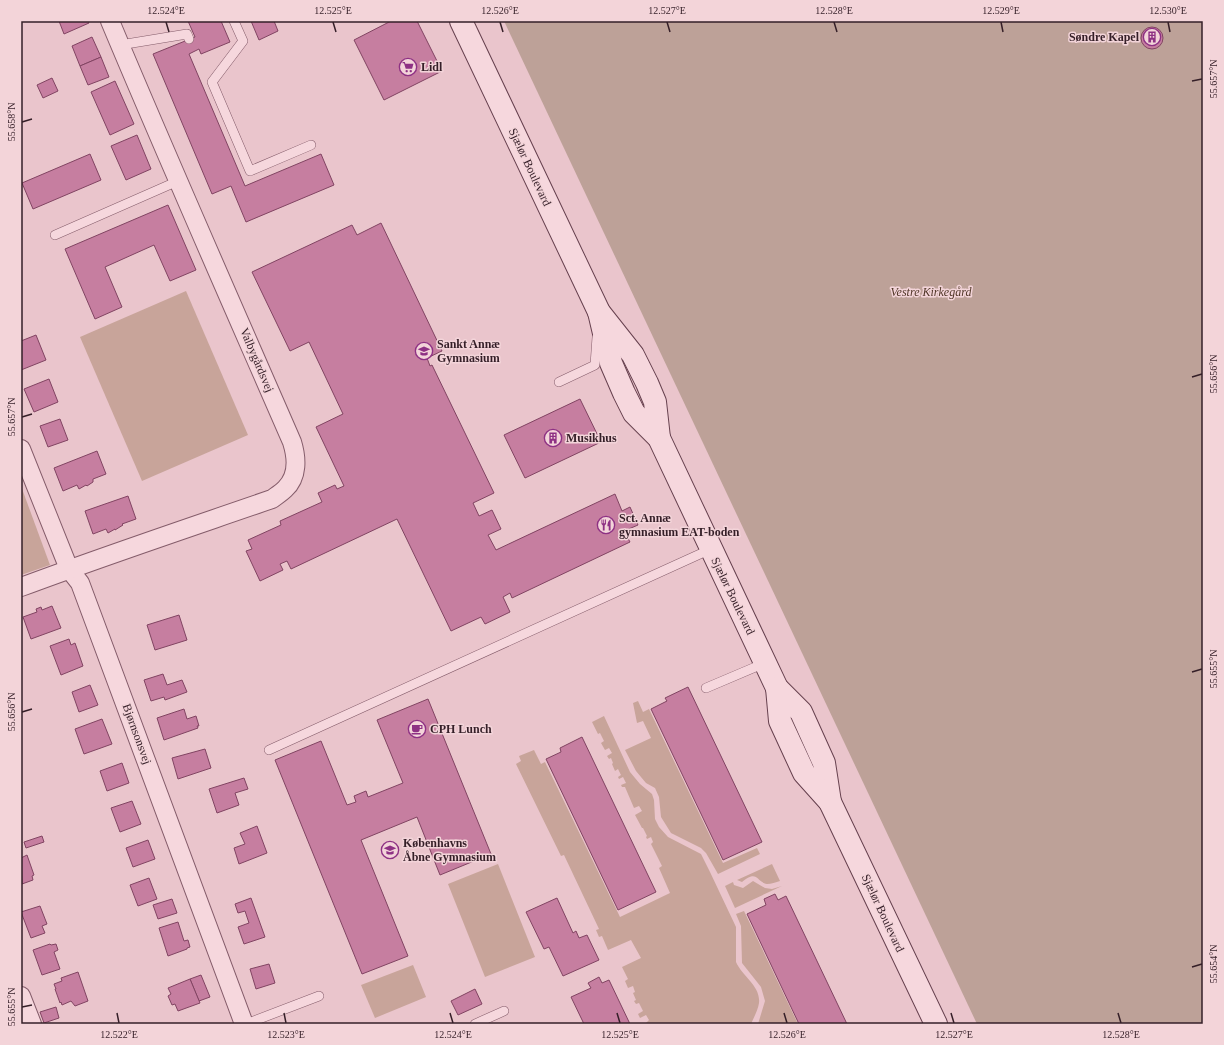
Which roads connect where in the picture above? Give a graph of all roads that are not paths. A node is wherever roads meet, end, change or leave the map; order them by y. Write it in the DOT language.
graph roads {
  1 [pos="110,21"];
  2 [pos="234,21"];
  3 [pos="461,21"];
  4 [pos="189,39"];
  5 [pos="120,45"];
  6 [pos="311,145"];
  7 [pos="178,181"];
  8 [pos="55,235"];
  9 [pos="599,312"];
  10 [pos="559,382"];
  11 [pos="21,449"];
  12 [pos="711,550"];
  13 [pos="69,569"];
  14 [pos="21,587"];
  15 [pos="765,663"];
  16 [pos="706,688"];
  17 [pos="269,750"];
  18 [pos="21,996"];
  19 [pos="319,996"];
  20 [pos="504,1011"];
  21 [pos="32,1024"];
  22 [pos="245,1024"];
  23 [pos="475,1024"];
  24 [pos="936,1024"];
  1 -- 5 [label="street, Valbygårdsvej"];
  2 -- 6 [label="lane"];
  3 -- 9 [label="street, Sjælør Boulevard"];
  4 -- 5 [label="lane"];
  5 -- 7 [label="street, Valbygårdsvej"];
  7 -- 8 [label="lane"];
  7 -- 13 [label="street, Valbygårdsvej"];
  9 -- 10 [label="lane"];
  9 -- 12 [label="street, Sjælør Boulevard"];
  11 -- 13 [label="street, Bjørnsonsvej"];
  12 -- 15 [label="street, Sjælør Boulevard"];
  12 -- 17 [label="lane"];
  13 -- 14 [label="street, Valbygårdsvej"];
  13 -- 22 [label="street, Bjørnsonsvej"];
  15 -- 16 [label="lane"];
  15 -- 24 [label="street, Sjælør Boulevard"];
  18 -- 21 [label="street"];
  19 -- 22 [label="lane"];
  20 -- 23 [label="lane"];
}
